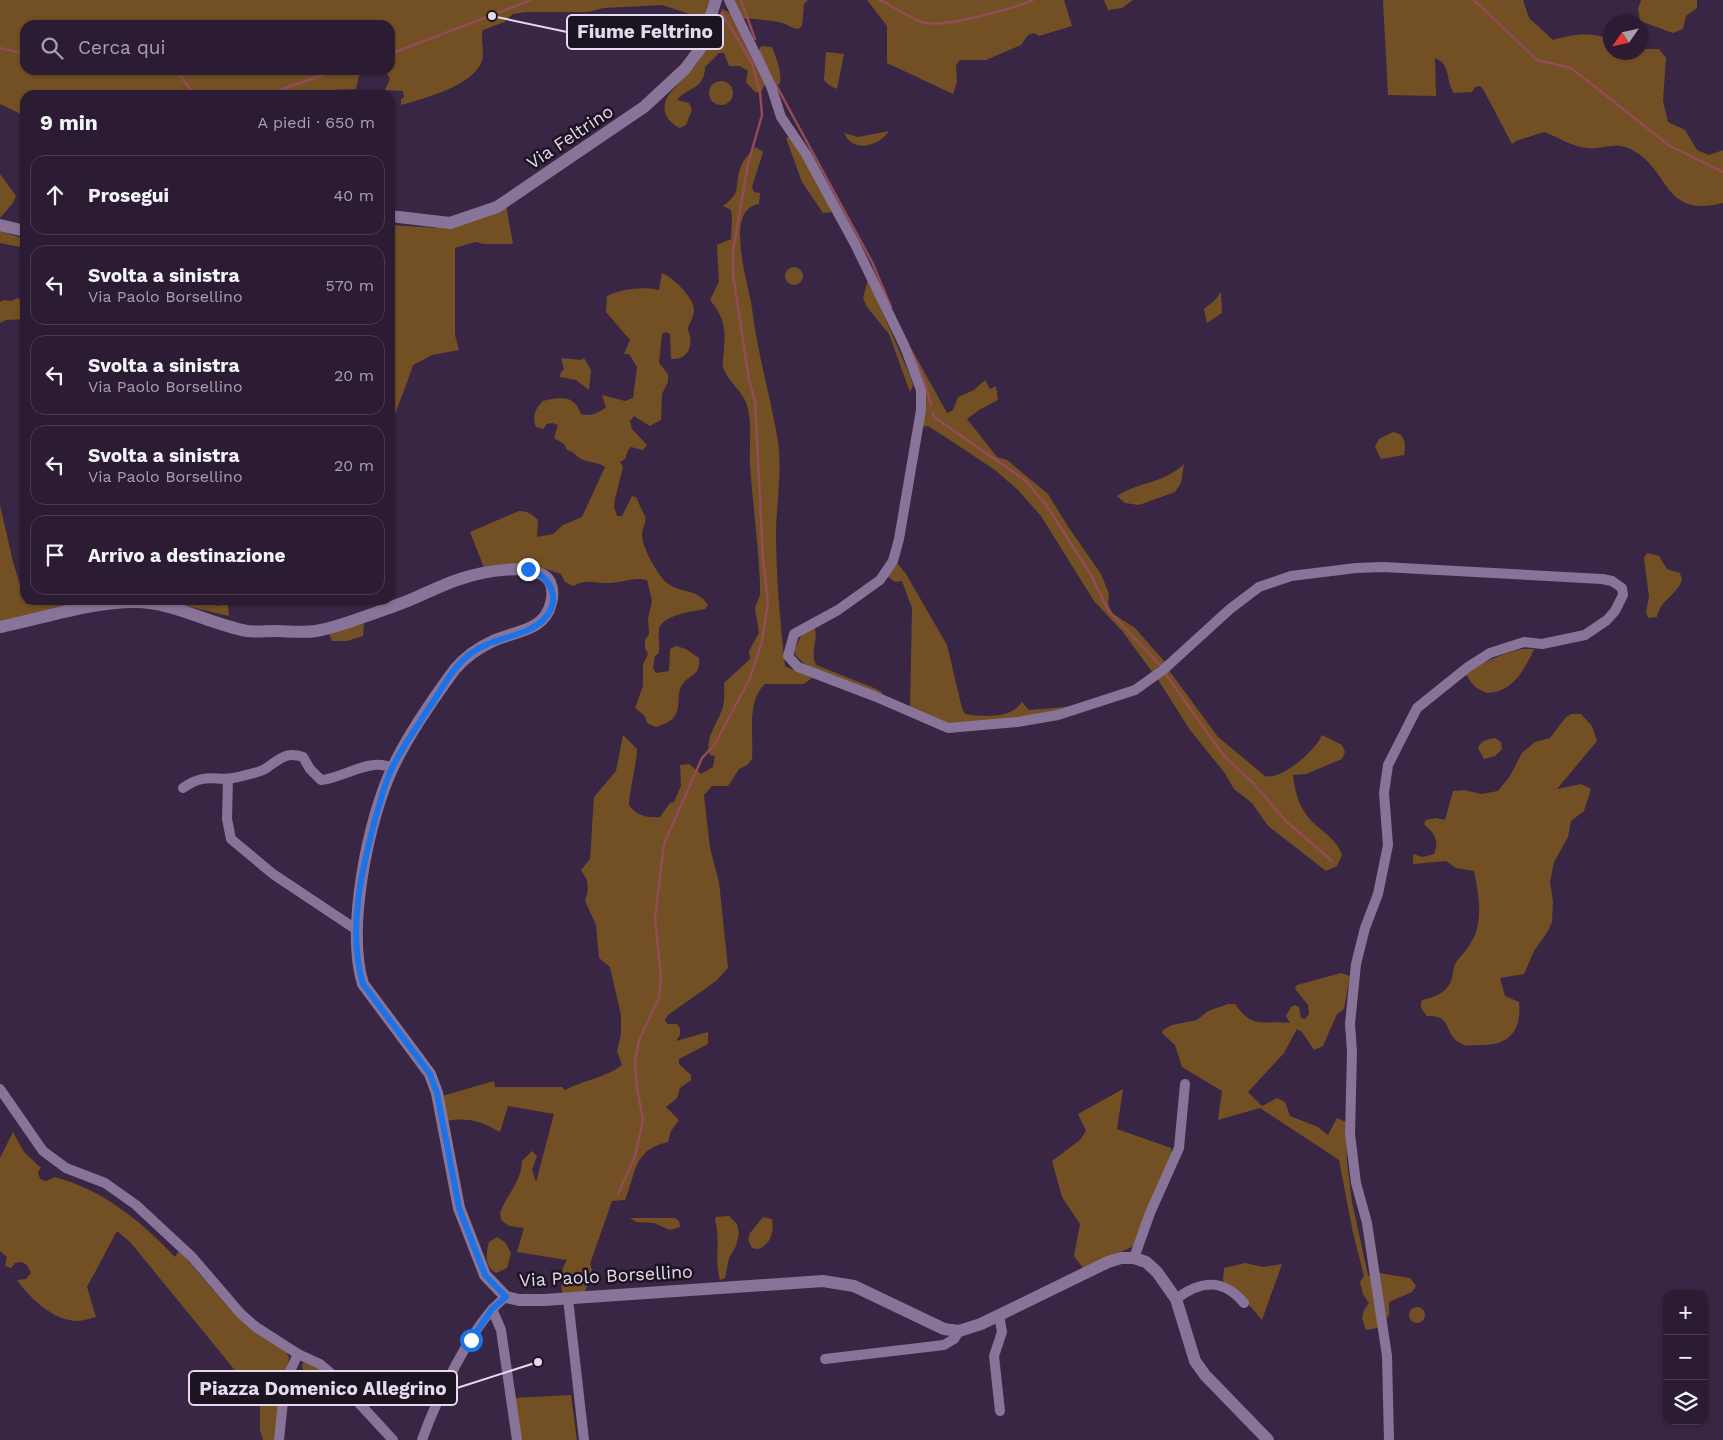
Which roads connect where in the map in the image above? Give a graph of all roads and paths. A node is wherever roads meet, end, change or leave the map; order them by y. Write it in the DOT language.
graph roads {
  1 [pos="716,0"];
  2 [pos="729,0"];
  3 [pos="395,217"];
  4 [pos="0,225"];
  5 [pos="20,230"];
  6 [pos="106,605"];
  7 [pos="165,605"];
  8 [pos="0,627"];
  9 [pos="392,768"];
  10 [pos="228,779"];
  11 [pos="183,788"];
  12 [pos="357,930"];
  13 [pos="1185,1084"];
  14 [pos="0,1090"];
  15 [pos="1134,1258"];
  16 [pos="506,1297"];
  17 [pos="568,1299"];
  18 [pos="1176,1299"];
  19 [pos="1244,1303"];
  20 [pos="492,1309"];
  21 [pos="999,1315"];
  22 [pos="959,1331"];
  23 [pos="298,1354"];
  24 [pos="825,1359"];
  25 [pos="1000,1411"];
  26 [pos="279,1440"];
  27 [pos="392,1440"];
  28 [pos="422,1440"];
  29 [pos="517,1440"];
  30 [pos="584,1440"];
  31 [pos="1268,1440"];
  32 [pos="1388,1440"];
  1 -- 3 [label="street, Via Feltrino"];
  2 -- 32 [label="street"];
  4 -- 5 [label="street"];
  6 -- 8 [label="street, Via Paolo Borsellino"];
  7 -- 9 [label="street, Via Paolo Borsellino"];
  9 -- 10 [label="street"];
  9 -- 12 [label="street, Via Paolo Borsellino"];
  10 -- 11 [label="street"];
  10 -- 12 [label="street"];
  12 -- 16 [label="street, Via Paolo Borsellino"];
  13 -- 15 [label="street"];
  14 -- 23 [label="street"];
  15 -- 18 [label="street"];
  15 -- 21 [label="street"];
  16 -- 17 [label="street, Via Paolo Borsellino"];
  16 -- 20 [label="street"];
  17 -- 22 [label="street, Via Paolo Borsellino"];
  17 -- 30 [label="street"];
  18 -- 19 [label="street"];
  18 -- 31 [label="street"];
  20 -- 28 [label="street"];
  20 -- 29 [label="street"];
  21 -- 22 [label="street"];
  21 -- 25 [label="street"];
  22 -- 24 [label="street"];
  23 -- 26 [label="street"];
  23 -- 27 [label="street"];
}
